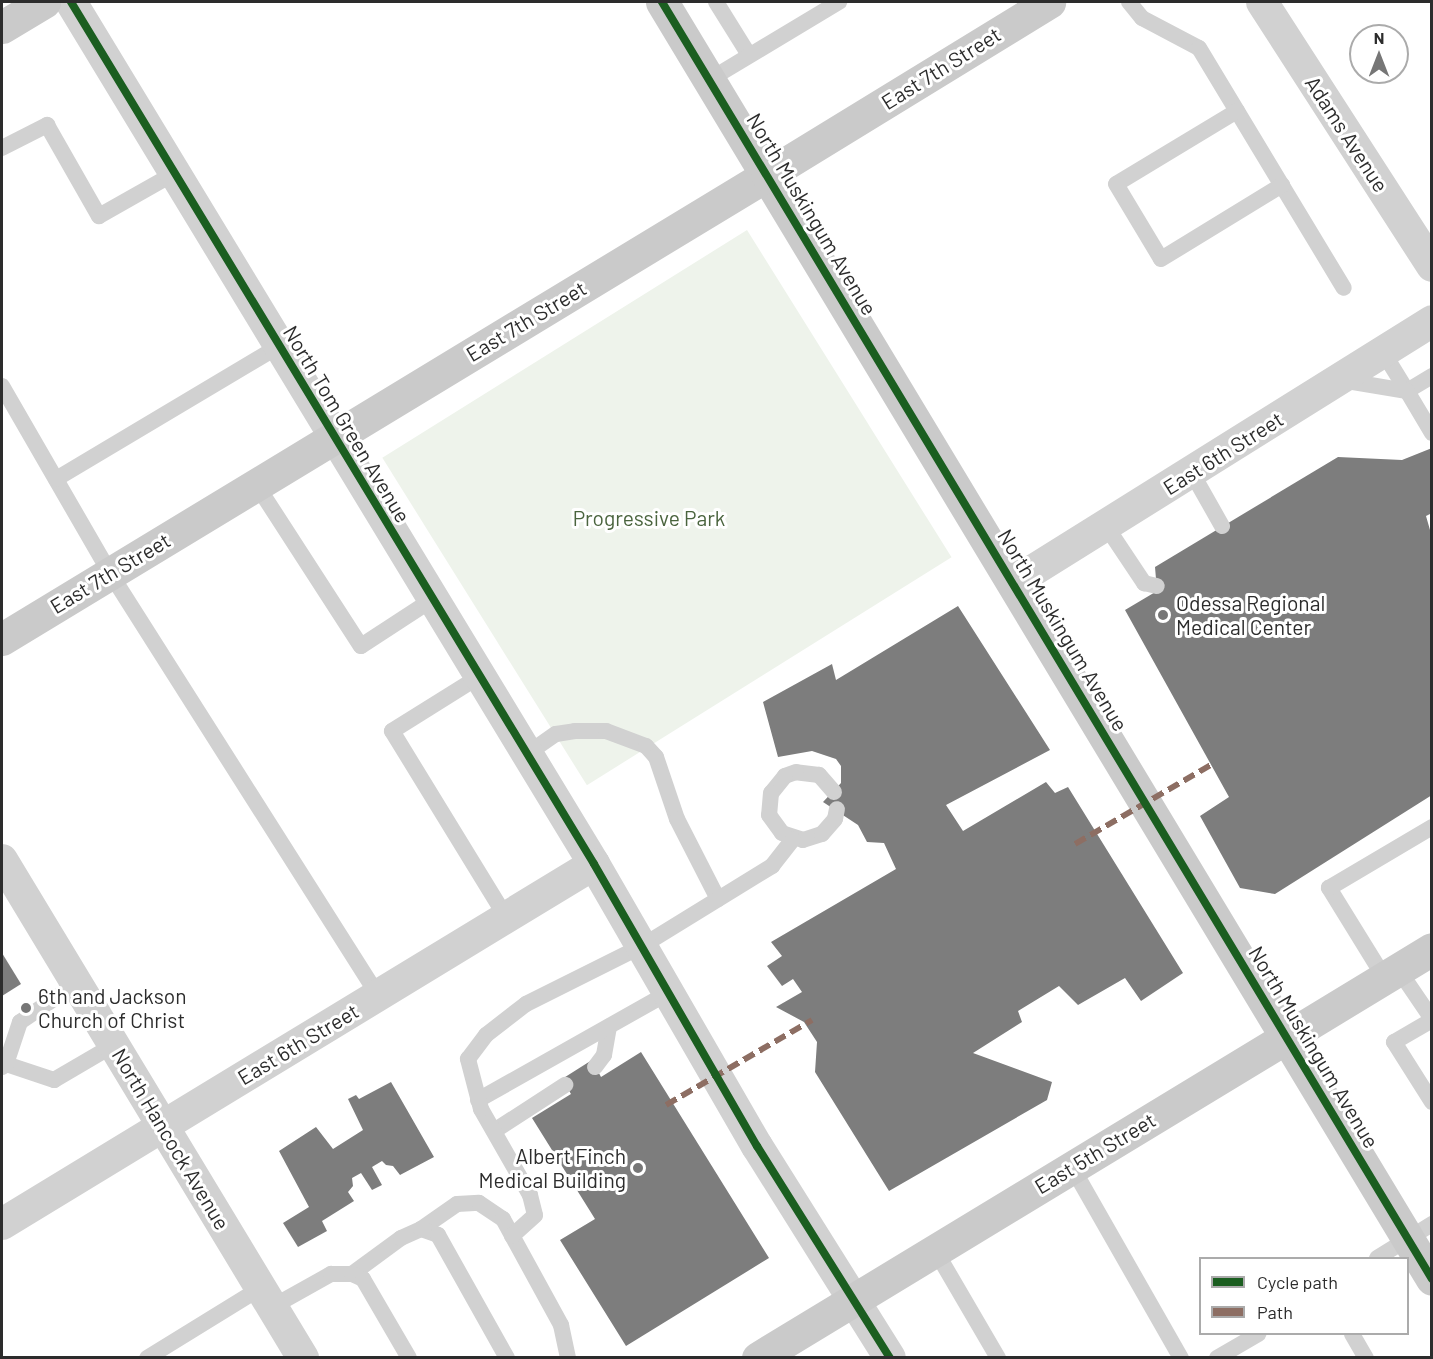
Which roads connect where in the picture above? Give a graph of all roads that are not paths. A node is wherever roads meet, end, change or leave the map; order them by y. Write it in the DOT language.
graph roads {
  1 [pos="44,2"];
  2 [pos="71,2"];
  3 [pos="662,2"];
  4 [pos="716,2"];
  5 [pos="839,2"];
  6 [pos="1048,2"];
  7 [pos="1129,2"];
  8 [pos="1262,2"];
  9 [pos="2,27"];
  10 [pos="749,55"];
  11 [pos="709,80"];
  12 [pos="1237,111"];
  13 [pos="2,148"];
  14 [pos="175,173"];
  15 [pos="767,175"];
  16 [pos="1282,185"];
  17 [pos="1431,266"];
  18 [pos="1344,288"];
  19 [pos="1431,321"];
  20 [pos="279,345"];
  21 [pos="1383,352"];
  22 [pos="1431,376"];
  23 [pos="1340,380"];
  24 [pos="2,386"];
  25 [pos="1407,391"];
  26 [pos="1431,433"];
  27 [pos="335,437"];
  28 [pos="1191,473"];
  29 [pos="56,479"];
  30 [pos="256,484"];
  31 [pos="1106,526"];
  32 [pos="1222,526"];
  33 [pos="110,573"];
  34 [pos="1013,583"];
  35 [pos="1157,586"];
  36 [pos="433,599"];
  37 [pos="2,639"];
  38 [pos="480,676"];
  39 [pos="527,754"];
  40 [pos="834,792"];
  41 [pos="837,809"];
  42 [pos="1431,827"];
  43 [pos="793,839"];
  44 [pos="2,860"];
  45 [pos="594,864"];
  46 [pos="718,899"];
  47 [pos="506,917"];
  48 [pos="642,946"];
  49 [pos="1431,949"];
  50 [pos="1391,973"];
  51 [pos="77,984"];
  52 [pos="668,993"];
  53 [pos="378,995"];
  54 [pos="1431,1019"];
  55 [pos="609,1026"];
  56 [pos="1287,1036"];
  57 [pos="114,1045"];
  58 [pos="4,1066"];
  59 [pos="595,1067"];
  60 [pos="565,1085"];
  61 [pos="478,1100"];
  62 [pos="1431,1102"];
  63 [pos="162,1126"];
  64 [pos="494,1131"];
  65 [pos="1072,1167"];
  66 [pos="2,1224"];
  67 [pos="421,1229"];
  68 [pos="1419,1231"];
  69 [pos="512,1236"];
  70 [pos="935,1250"];
  71 [pos="1379,1257"];
  72 [pos="352,1274"];
  73 [pos="1431,1279"];
  74 [pos="267,1297"];
  75 [pos="854,1299"];
  76 [pos="1256,1335"];
  77 [pos="1353,1335"];
  78 [pos="769,1355"];
  79 [pos="147,1358"];
  80 [pos="303,1358"];
  81 [pos="409,1358"];
  82 [pos="507,1358"];
  83 [pos="568,1358"];
  84 [pos="890,1358"];
  85 [pos="998,1358"];
  86 [pos="1181,1358"];
  87 [pos="1216,1358"];
  88 [pos="1366,1358"];
  1 -- 9 [label="street"];
  2 -- 14 [label="street, North Tom Green Avenue"];
  3 -- 11 [label="street, North Muskingum Avenue"];
  4 -- 10 [label="lane"];
  5 -- 10 [label="lane"];
  6 -- 15 [label="street, East 7th Street"];
  7 -- 12 [label="lane"];
  8 -- 17 [label="street, Adams Avenue"];
  10 -- 11 [label="lane"];
  11 -- 15 [label="street, North Muskingum Avenue"];
  12 -- 16 [label="lane"];
  12 -- 16 [label="lane"];
  13 -- 14 [label="lane"];
  14 -- 20 [label="street, North Tom Green Avenue"];
  15 -- 27 [label="street, East 7th Street"];
  15 -- 34 [label="street, North Muskingum Avenue"];
  16 -- 18 [label="lane"];
  19 -- 21 [label="street, East 6th Street"];
  20 -- 27 [label="street, North Tom Green Avenue"];
  20 -- 29 [label="lane"];
  21 -- 23 [label="street, East 6th Street"];
  21 -- 25 [label="lane"];
  22 -- 25 [label="lane"];
  23 -- 25 [label="lane"];
  23 -- 28 [label="street, East 6th Street"];
  24 -- 29 [label="lane"];
  25 -- 26 [label="lane"];
  27 -- 30 [label="street, East 7th Street"];
  27 -- 36 [label="street, North Tom Green Avenue"];
  28 -- 31 [label="street, East 6th Street"];
  28 -- 32 [label="lane"];
  29 -- 33 [label="lane"];
  30 -- 33 [label="street, East 7th Street"];
  30 -- 36 [label="lane"];
  31 -- 34 [label="street, East 6th Street"];
  31 -- 35 [label="lane"];
  33 -- 37 [label="street, East 7th Street"];
  33 -- 53 [label="lane"];
  34 -- 56 [label="street, North Muskingum Avenue"];
  36 -- 38 [label="street, North Tom Green Avenue"];
  38 -- 39 [label="street, North Tom Green Avenue"];
  38 -- 47 [label="lane"];
  39 -- 45 [label="street, North Tom Green Avenue"];
  39 -- 46 [label="lane"];
  40 -- 43 [label="lane"];
  41 -- 43 [label="lane"];
  42 -- 50 [label="lane"];
  43 -- 46 [label="lane"];
  44 -- 51 [label="street, North Hancock Avenue"];
  45 -- 47 [label="street, East 6th Street"];
  45 -- 48 [label="street, North Tom Green Avenue"];
  46 -- 48 [label="lane"];
  47 -- 53 [label="street, East 6th Street"];
  48 -- 52 [label="street, North Tom Green Avenue"];
  48 -- 61 [label="lane"];
  49 -- 50 [label="street, East 5th Street"];
  50 -- 54 [label="lane"];
  50 -- 56 [label="street, East 5th Street"];
  51 -- 57 [label="street, North Hancock Avenue"];
  51 -- 58 [label="lane"];
  52 -- 55 [label="lane"];
  52 -- 75 [label="street, North Tom Green Avenue"];
  53 -- 63 [label="street, East 6th Street"];
  54 -- 62 [label="lane"];
  55 -- 59 [label="lane"];
  55 -- 61 [label="lane"];
  56 -- 65 [label="street, East 5th Street"];
  56 -- 68 [label="street, North Muskingum Avenue"];
  57 -- 58 [label="lane"];
  57 -- 63 [label="street, North Hancock Avenue"];
  60 -- 64 [label="lane"];
  61 -- 64 [label="lane"];
  63 -- 66 [label="street, East 6th Street"];
  63 -- 74 [label="street, North Hancock Avenue"];
  64 -- 69 [label="lane"];
  65 -- 70 [label="street, East 5th Street"];
  65 -- 86 [label="lane"];
  67 -- 69 [label="lane"];
  67 -- 72 [label="lane"];
  67 -- 82 [label="lane"];
  68 -- 71 [label="lane"];
  68 -- 73 [label="street, North Muskingum Avenue"];
  69 -- 83 [label="lane"];
  70 -- 75 [label="street, East 5th Street"];
  70 -- 85 [label="lane"];
  72 -- 74 [label="lane"];
  72 -- 81 [label="lane"];
  74 -- 79 [label="lane"];
  74 -- 80 [label="street, North Hancock Avenue"];
  75 -- 78 [label="street, East 5th Street"];
  75 -- 84 [label="street"];
  76 -- 87 [label="lane"];
  77 -- 88 [label="lane"];
}
